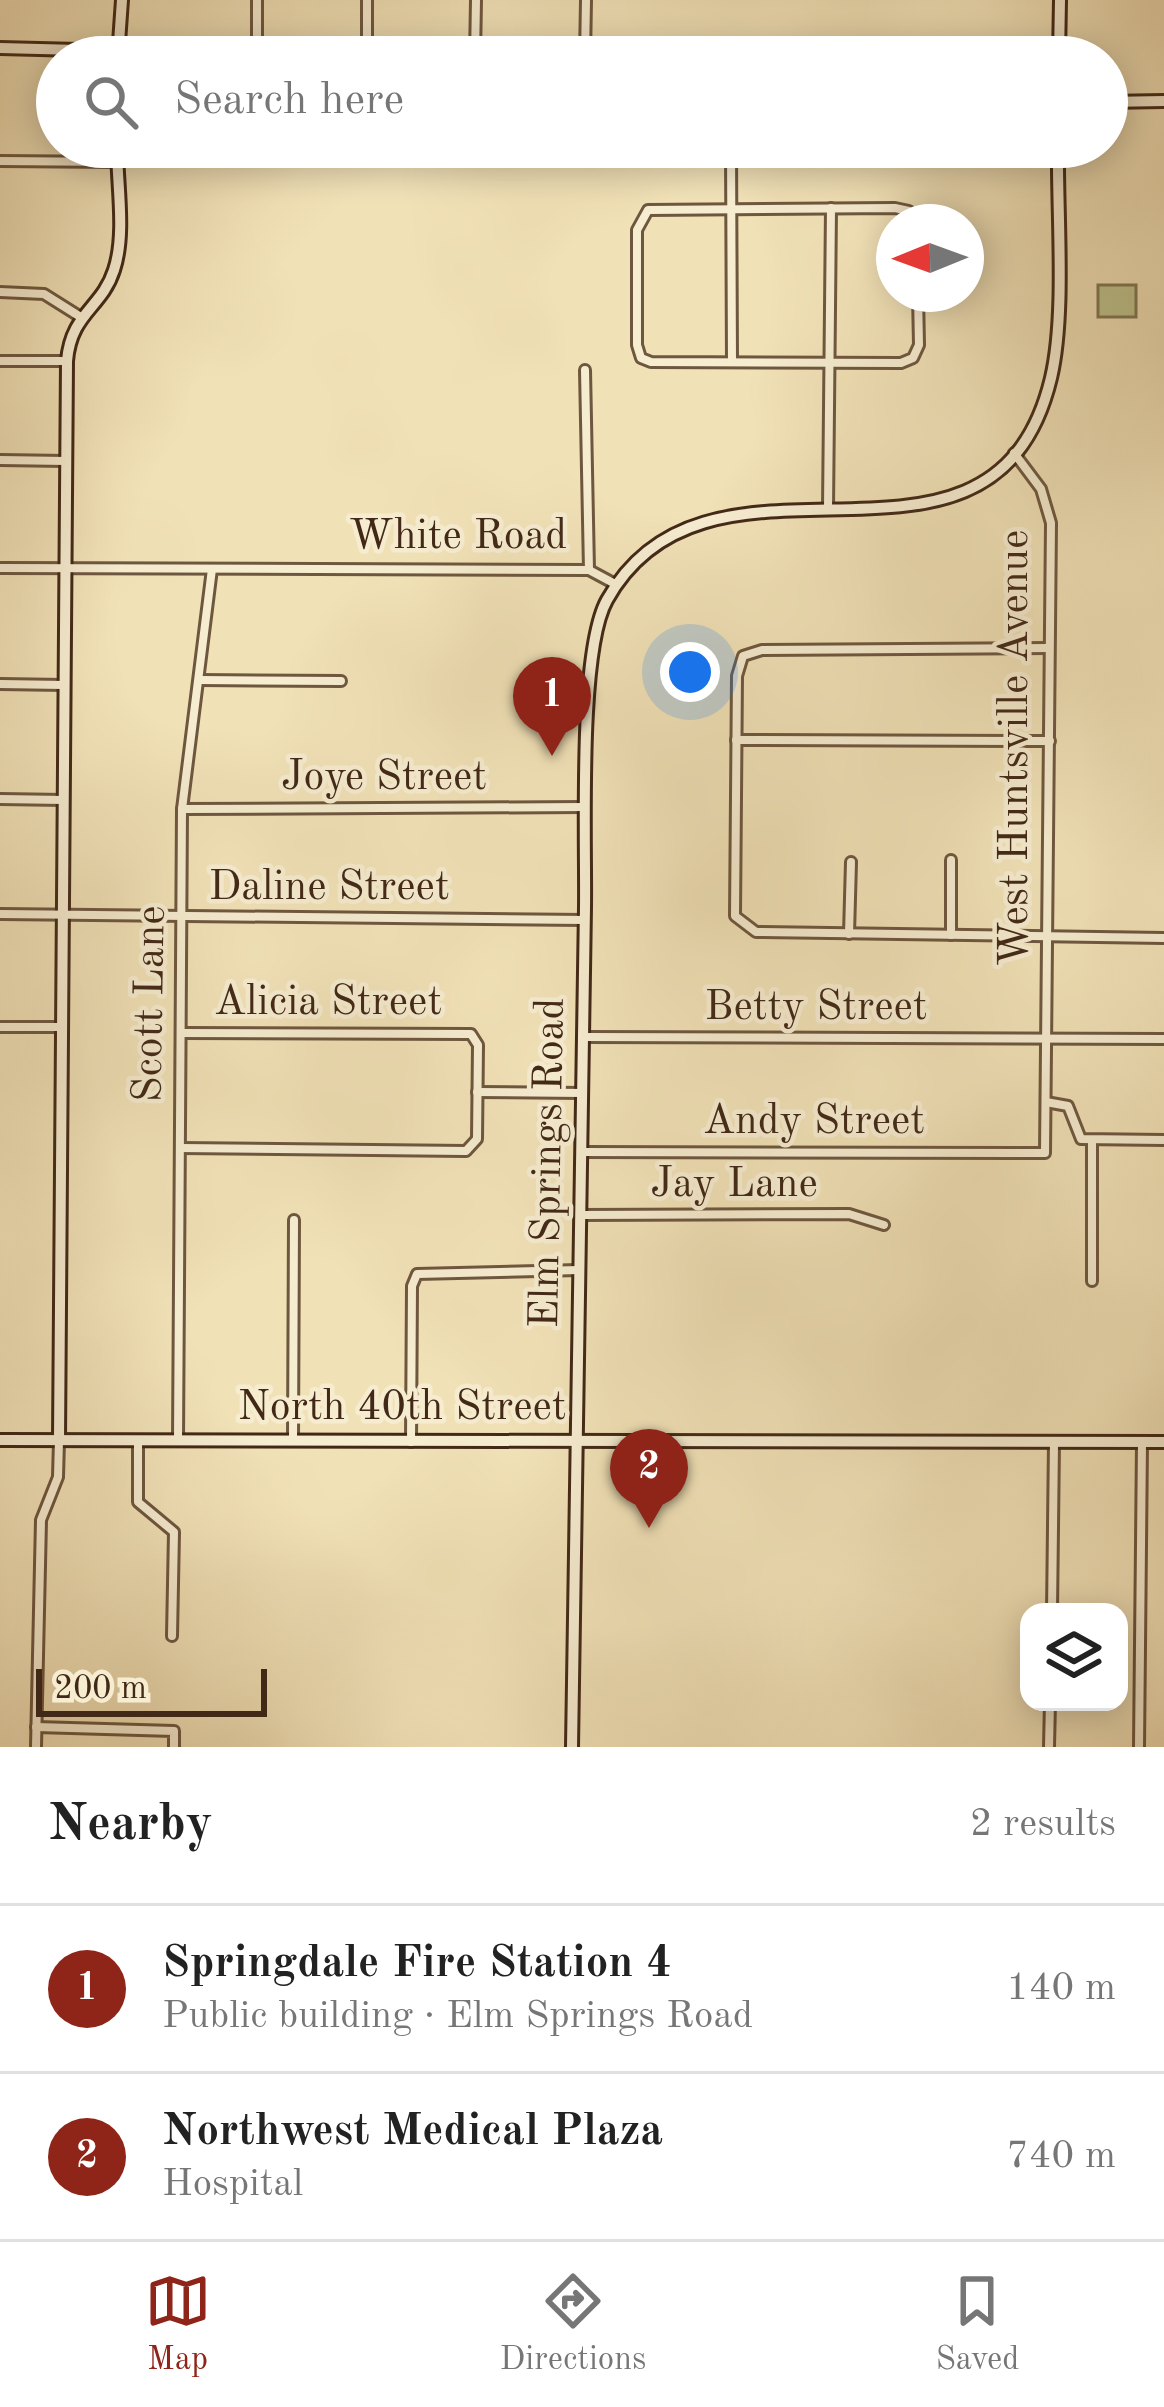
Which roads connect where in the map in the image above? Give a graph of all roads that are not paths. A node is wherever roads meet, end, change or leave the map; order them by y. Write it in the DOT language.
graph roads {
  1 [pos="122,0"];
  2 [pos="257,0"];
  3 [pos="368,0"];
  4 [pos="476,0"];
  5 [pos="586,0"];
  6 [pos="1060,0"];
  7 [pos="121,36"];
  8 [pos="256,36"];
  9 [pos="367,36"];
  10 [pos="475,36"];
  11 [pos="585,36"];
  12 [pos="1059,36"];
  13 [pos="0,48"];
  14 [pos="36,50"];
  15 [pos="1164,101"];
  16 [pos="1128,102"];
  17 [pos="0,161"];
  18 [pos="36,161"];
  19 [pos="117,168"];
  20 [pos="731,168"];
  21 [pos="1057,168"];
  22 [pos="831,208"];
  23 [pos="731,209"];
  24 [pos="876,210"];
  25 [pos="0,292"];
  26 [pos="918,312"];
  27 [pos="79,316"];
  28 [pos="0,361"];
  29 [pos="67,361"];
  30 [pos="732,362"];
  31 [pos="830,363"];
  32 [pos="585,370"];
  33 [pos="1013,452"];
  34 [pos="0,460"];
  35 [pos="68,461"];
  36 [pos="828,509"];
  37 [pos="0,568"];
  38 [pos="67,569"];
  39 [pos="212,569"];
  40 [pos="589,570"];
  41 [pos="617,585"];
  42 [pos="1049,648"];
  43 [pos="199,680"];
  44 [pos="341,681"];
  45 [pos="0,684"];
  46 [pos="66,685"];
  47 [pos="736,740"];
  48 [pos="1050,741"];
  49 [pos="0,799"];
  50 [pos="65,800"];
  51 [pos="587,808"];
  52 [pos="182,809"];
  53 [pos="951,860"];
  54 [pos="851,862"];
  55 [pos="0,914"];
  56 [pos="64,915"];
  57 [pos="182,916"];
  58 [pos="585,920"];
  59 [pos="849,934"];
  60 [pos="951,935"];
  61 [pos="1050,937"];
  62 [pos="1164,938"];
  63 [pos="0,1027"];
  64 [pos="63,1027"];
  65 [pos="182,1033"];
  66 [pos="584,1036"];
  67 [pos="1164,1039"];
  68 [pos="1048,1040"];
  69 [pos="477,1092"];
  70 [pos="583,1093"];
  71 [pos="1046,1102"];
  72 [pos="1092,1140"];
  73 [pos="1164,1140"];
  74 [pos="180,1148"];
  75 [pos="582,1151"];
  76 [pos="1045,1154"];
  77 [pos="581,1215"];
  78 [pos="294,1220"];
  79 [pos="884,1225"];
  80 [pos="580,1270"];
  81 [pos="1092,1281"];
  82 [pos="0,1440"];
  83 [pos="59,1440"];
  84 [pos="138,1440"];
  85 [pos="178,1441"];
  86 [pos="292,1441"];
  87 [pos="578,1441"];
  88 [pos="411,1442"];
  89 [pos="1054,1442"];
  90 [pos="1142,1442"];
  91 [pos="1164,1442"];
  92 [pos="1052,1603"];
  93 [pos="172,1636"];
  94 [pos="1050,1711"];
  95 [pos="36,1727"];
  96 [pos="36,1747"];
  97 [pos="174,1747"];
  98 [pos="572,1747"];
  99 [pos="1049,1747"];
  100 [pos="1139,1747"];
  1 -- 7 [label="street"];
  2 -- 8 [label="street"];
  3 -- 9 [label="street"];
  4 -- 10 [label="street"];
  5 -- 11 [label="street"];
  6 -- 12 [label="street"];
  13 -- 14 [label="street"];
  15 -- 16 [label="street"];
  17 -- 18 [label="street"];
  19 -- 27 [label="street"];
  20 -- 23 [label="street"];
  21 -- 33 [label="street"];
  22 -- 23 [label="street"];
  22 -- 24 [label="street"];
  22 -- 31 [label="street"];
  23 -- 30 [label="street"];
  23 -- 30 [label="street"];
  25 -- 27 [label="street"];
  26 -- 31 [label="street"];
  27 -- 29 [label="street"];
  28 -- 29 [label="street"];
  29 -- 35 [label="street"];
  30 -- 31 [label="street"];
  31 -- 36 [label="street"];
  32 -- 40 [label="street"];
  33 -- 36 [label="street, White Road"];
  33 -- 42 [label="street, West Huntsville Avenue"];
  34 -- 35 [label="street"];
  35 -- 38 [label="street"];
  36 -- 41 [label="street, White Road"];
  37 -- 38 [label="street, White Road"];
  38 -- 39 [label="street, White Road"];
  38 -- 46 [label="street"];
  39 -- 40 [label="street, White Road"];
  39 -- 43 [label="street, Scott Lane"];
  40 -- 41 [label="street, White Road"];
  41 -- 51 [label="street, Elm Springs Road"];
  42 -- 47 [label="street"];
  42 -- 48 [label="street, West Huntsville Avenue"];
  43 -- 44 [label="street"];
  43 -- 52 [label="street, Scott Lane"];
  45 -- 46 [label="street"];
  46 -- 50 [label="street"];
  47 -- 48 [label="street"];
  47 -- 59 [label="street"];
  48 -- 61 [label="street, West Huntsville Avenue"];
  49 -- 50 [label="street"];
  50 -- 56 [label="street"];
  51 -- 52 [label="street, Joye Street"];
  51 -- 58 [label="street, Elm Springs Road"];
  52 -- 57 [label="street, Scott Lane"];
  53 -- 60 [label="street"];
  54 -- 59 [label="street"];
  55 -- 56 [label="street, Daline Street"];
  56 -- 57 [label="street, Daline Street"];
  56 -- 64 [label="street"];
  57 -- 58 [label="street, Daline Street"];
  57 -- 65 [label="street, Scott Lane"];
  58 -- 66 [label="street, Elm Springs Road"];
  59 -- 60 [label="street"];
  60 -- 61 [label="street"];
  61 -- 62 [label="street"];
  61 -- 68 [label="street, West Huntsville Avenue"];
  63 -- 64 [label="street"];
  64 -- 83 [label="street"];
  65 -- 69 [label="street, Alicia Street"];
  65 -- 74 [label="street, Scott Lane"];
  66 -- 68 [label="street, Betty Street"];
  66 -- 70 [label="street, Elm Springs Road"];
  67 -- 68 [label="street, Betty Street"];
  68 -- 71 [label="street, West Huntsville Avenue"];
  69 -- 70 [label="street"];
  69 -- 74 [label="street"];
  70 -- 75 [label="street, Elm Springs Road"];
  71 -- 72 [label="street"];
  71 -- 76 [label="street, West Huntsville Avenue"];
  72 -- 73 [label="street"];
  72 -- 81 [label="street"];
  74 -- 85 [label="street, Scott Lane"];
  75 -- 76 [label="street, Andy Street"];
  75 -- 77 [label="street, Elm Springs Road"];
  77 -- 79 [label="street, Jay Lane"];
  77 -- 80 [label="street, Elm Springs Road"];
  78 -- 86 [label="street"];
  80 -- 87 [label="street, Elm Springs Road"];
  80 -- 88 [label="street"];
  82 -- 83 [label="street, North 40th Street"];
  83 -- 84 [label="street, North 40th Street"];
  83 -- 95 [label="street"];
  84 -- 85 [label="street, North 40th Street"];
  84 -- 93 [label="street"];
  85 -- 86 [label="street, North 40th Street"];
  86 -- 88 [label="street, North 40th Street"];
  87 -- 88 [label="street, North 40th Street"];
  87 -- 89 [label="street, North 40th Street"];
  87 -- 98 [label="street, Elm Springs Road"];
  89 -- 90 [label="street, North 40th Street"];
  89 -- 92 [label="street"];
  90 -- 91 [label="street, North 40th Street"];
  90 -- 100 [label="street"];
  94 -- 99 [label="street"];
  95 -- 96 [label="street"];
  95 -- 97 [label="street"];
}
